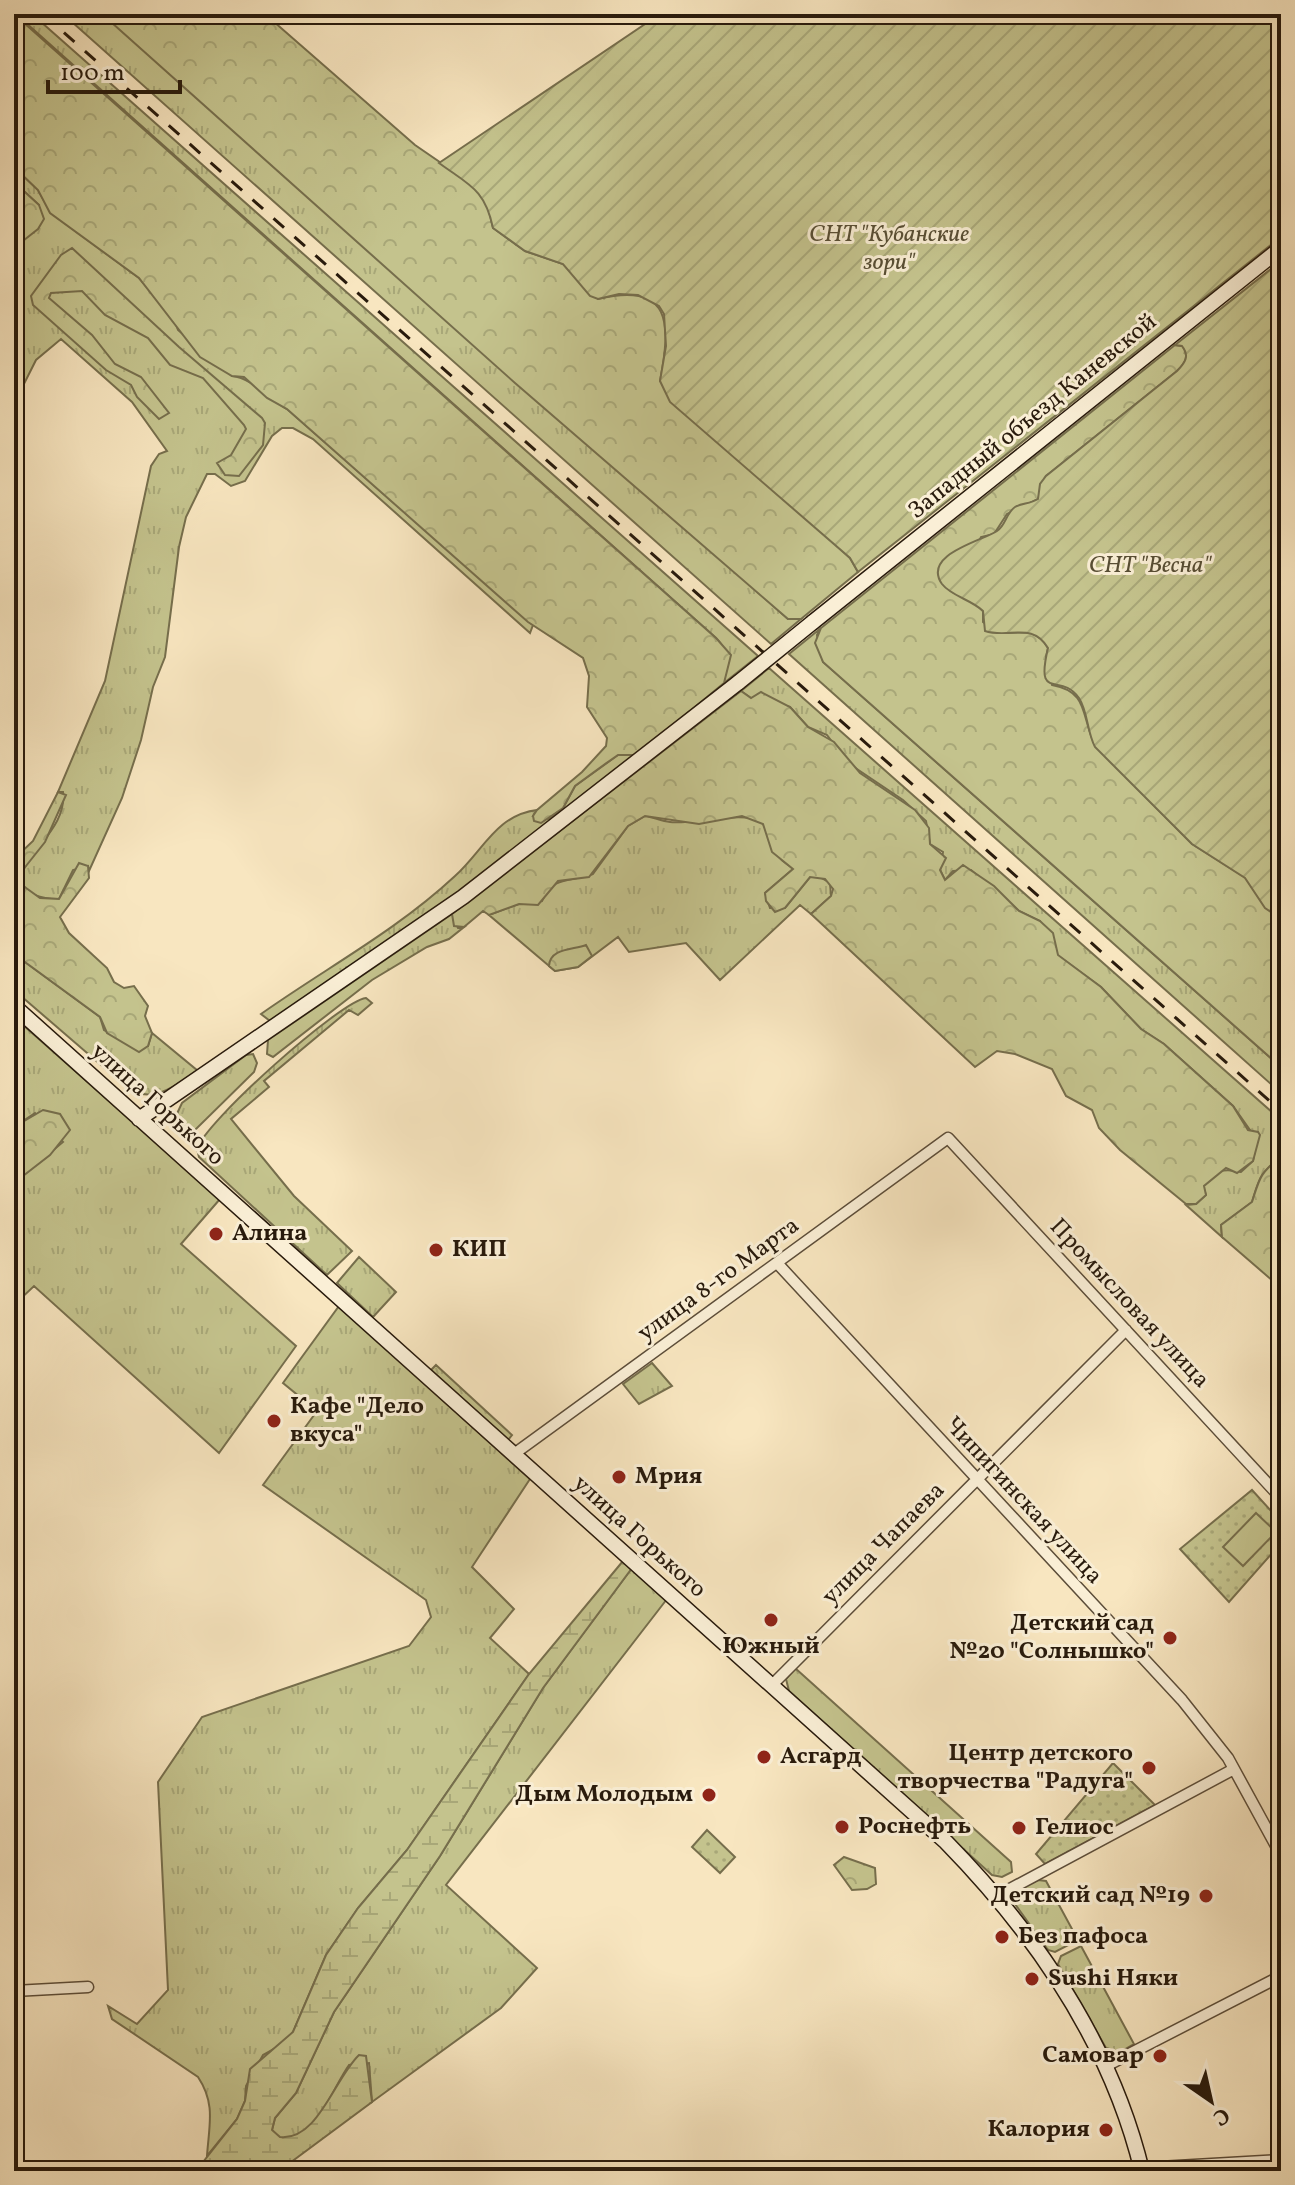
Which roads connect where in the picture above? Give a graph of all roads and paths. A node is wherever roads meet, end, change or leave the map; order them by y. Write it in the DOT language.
graph roads {
  1 [pos="1281,248"];
  2 [pos="14,1006"];
  3 [pos="139,1119"];
  4 [pos="948,1138"];
  5 [pos="777,1263"];
  6 [pos="1126,1330"];
  7 [pos="514,1454"];
  8 [pos="976,1480"];
  9 [pos="1281,1498"];
  10 [pos="772,1685"];
  11 [pos="1234,1769"];
  12 [pos="1281,1855"];
  13 [pos="997,1896"];
  14 [pos="1281,1976"];
  15 [pos="88,1987"];
  16 [pos="14,1991"];
  17 [pos="1106,2066"];
  18 [pos="1281,2160"];
  19 [pos="1142,2169"];
  1 -- 3 [label="main road, Западный объезд Каневской, bridge"];
  2 -- 3 [label="main road, улица Горького"];
  3 -- 7 [label="main road, улица Горького"];
  4 -- 5 [label="street, улица 8-го Марта"];
  4 -- 6 [label="street, Промысловая улица"];
  5 -- 7 [label="street, улица 8-го Марта"];
  5 -- 8 [label="street, Чипигинская улица"];
  6 -- 8 [label="street, улица Чапаева"];
  6 -- 9 [label="street, Промысловая улица"];
  7 -- 10 [label="main road, улица Горького"];
  8 -- 10 [label="street, улица Чапаева"];
  8 -- 11 [label="street, Чипигинская улица"];
  10 -- 13 [label="main road, улица Горького"];
  11 -- 12 [label="street, Чипигинская улица"];
  11 -- 13 [label="street"];
  13 -- 17 [label="main road, улица Горького"];
  14 -- 17 [label="street"];
  15 -- 16 [label="street"];
  17 -- 19 [label="main road, улица Горького"];
  18 -- 19 [label="street"];
}
